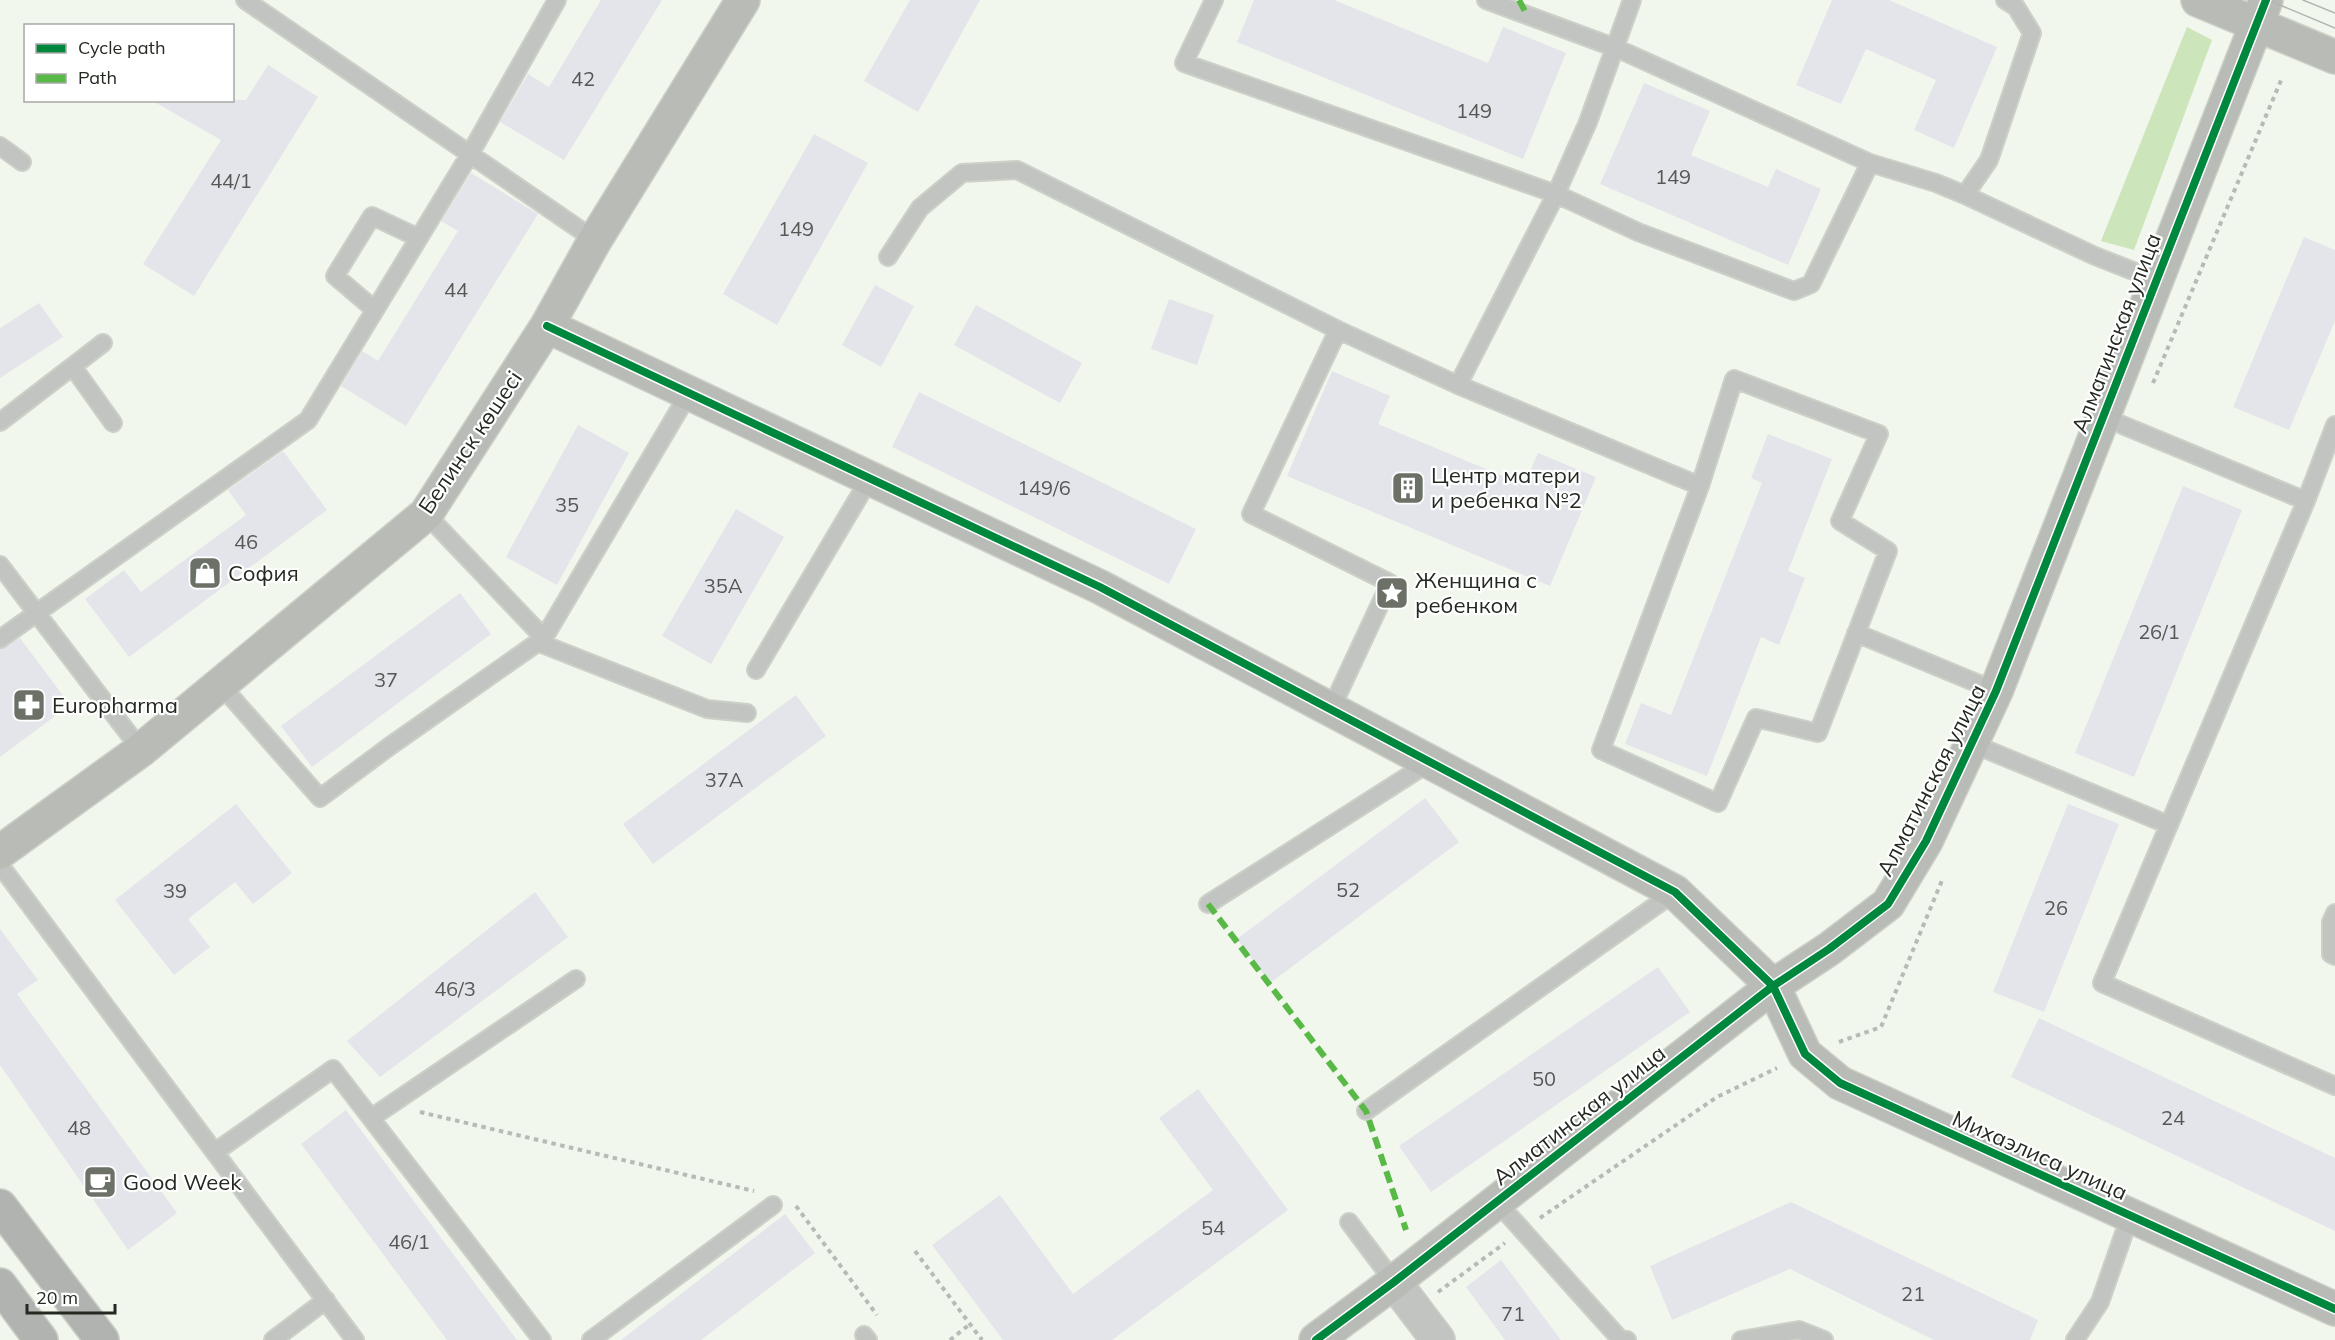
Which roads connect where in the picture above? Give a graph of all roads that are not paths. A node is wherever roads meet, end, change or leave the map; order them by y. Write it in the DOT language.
graph roads {
  1 [pos="245,0"];
  2 [pos="557,0"];
  3 [pos="743,0"];
  4 [pos="1214,0"];
  5 [pos="1486,0"];
  6 [pos="1632,0"];
  7 [pos="2005,0"];
  8 [pos="2198,0"];
  9 [pos="2261,12"];
  10 [pos="1616,48"];
  11 [pos="2335,57"];
  12 [pos="0,146"];
  13 [pos="470,154"];
  14 [pos="22,162"];
  15 [pos="1870,163"];
  16 [pos="1556,194"];
  17 [pos="1965,195"];
  18 [pos="419,238"];
  19 [pos="596,240"];
  20 [pos="888,257"];
  21 [pos="2156,280"];
  22 [pos="375,310"];
  23 [pos="547,326"];
  24 [pos="1338,330"];
  25 [pos="103,343"];
  26 [pos="73,367"];
  27 [pos="1458,385"];
  28 [pos="689,393"];
  29 [pos="2103,417"];
  30 [pos="0,422"];
  31 [pos="114,423"];
  32 [pos="2333,434"];
  33 [pos="870,478"];
  34 [pos="1700,486"];
  35 [pos="2306,501"];
  36 [pos="426,514"];
  37 [pos="0,565"];
  38 [pos="37,613"];
  39 [pos="1856,633"];
  40 [pos="0,639"];
  41 [pos="540,640"];
  42 [pos="756,670"];
  43 [pos="220,684"];
  44 [pos="1996,691"];
  45 [pos="1331,709"];
  46 [pos="747,713"];
  47 [pos="1973,744"];
  48 [pos="141,750"];
  49 [pos="1430,762"];
  50 [pos="2169,825"];
  51 [pos="0,852"];
  52 [pos="0,865"];
  53 [pos="1675,892"];
  54 [pos="1208,904"];
  55 [pos="2335,913"];
  56 [pos="2335,956"];
  57 [pos="576,979"];
  58 [pos="1773,986"];
  59 [pos="2335,1086"];
  60 [pos="1366,1111"];
  61 [pos="371,1118"];
  62 [pos="215,1152"];
  63 [pos="1497,1202"];
  64 [pos="773,1205"];
  65 [pos="0,1206"];
  66 [pos="2130,1216"];
  67 [pos="1349,1222"];
  68 [pos="1394,1282"];
  69 [pos="0,1286"];
  70 [pos="326,1300"];
  71 [pos="2335,1309"];
  72 [pos="41,1340"];
  73 [pos="102,1340"];
  74 [pos="273,1340"];
  75 [pos="355,1340"];
  76 [pos="542,1340"];
  77 [pos="591,1340"];
  78 [pos="1316,1340"];
  79 [pos="1438,1340"];
  80 [pos="1627,1340"];
  81 [pos="1741,1340"];
  82 [pos="1824,1340"];
  83 [pos="2076,1340"];
  1 -- 13 [label="lane"];
  2 -- 13 [label="lane"];
  3 -- 19 [label="street, Белинск көшесі"];
  4 -- 16 [label="lane"];
  5 -- 10 [label="lane"];
  6 -- 10 [label="lane"];
  7 -- 17 [label="lane"];
  8 -- 9 [label="street"];
  9 -- 11 [label="street"];
  9 -- 21 [label="street, Алматинская улица"];
  10 -- 15 [label="lane"];
  10 -- 16 [label="lane"];
  12 -- 14 [label="lane"];
  13 -- 18 [label="lane"];
  13 -- 19 [label="lane"];
  15 -- 16 [label="lane"];
  15 -- 17 [label="lane"];
  16 -- 27 [label="lane"];
  17 -- 21 [label="lane"];
  18 -- 22 [label="lane"];
  18 -- 22 [label="lane"];
  19 -- 23 [label="street, Белинск көшесі"];
  20 -- 24 [label="lane"];
  21 -- 29 [label="street, Алматинская улица"];
  22 -- 38 [label="lane"];
  23 -- 28 [label="street"];
  23 -- 36 [label="street, Белинск көшесі"];
  24 -- 27 [label="lane"];
  24 -- 45 [label="lane"];
  25 -- 26 [label="lane"];
  26 -- 30 [label="lane"];
  26 -- 31 [label="lane"];
  27 -- 34 [label="lane"];
  28 -- 33 [label="street"];
  28 -- 41 [label="lane"];
  29 -- 35 [label="lane"];
  29 -- 44 [label="street, Алматинская улица"];
  32 -- 35 [label="lane"];
  33 -- 42 [label="lane"];
  33 -- 45 [label="street"];
  34 -- 39 [label="lane"];
  34 -- 39 [label="lane"];
  35 -- 50 [label="lane"];
  36 -- 41 [label="lane"];
  36 -- 43 [label="street, Белинск көшесі"];
  37 -- 38 [label="lane"];
  38 -- 40 [label="lane"];
  38 -- 48 [label="lane"];
  39 -- 44 [label="lane"];
  41 -- 43 [label="lane"];
  41 -- 46 [label="lane"];
  43 -- 48 [label="street, Белинск көшесі"];
  44 -- 47 [label="street, Алматинская улица"];
  45 -- 49 [label="street"];
  47 -- 50 [label="lane"];
  47 -- 58 [label="street, Алматинская улица"];
  48 -- 51 [label="street, Белинск көшесі"];
  49 -- 53 [label="street"];
  49 -- 54 [label="lane"];
  50 -- 59 [label="lane"];
  52 -- 62 [label="lane"];
  53 -- 58 [label="street"];
  53 -- 60 [label="lane"];
  55 -- 56 [label="lane"];
  57 -- 61 [label="lane"];
  58 -- 63 [label="street, Алматинская улица"];
  58 -- 66 [label="street, Михаэлиса улица"];
  61 -- 62 [label="lane"];
  61 -- 76 [label="lane"];
  62 -- 70 [label="lane"];
  63 -- 68 [label="street, Алматинская улица"];
  63 -- 80 [label="lane"];
  64 -- 77 [label="lane"];
  65 -- 73 [label="main road"];
  66 -- 71 [label="street, Михаэлиса улица"];
  66 -- 83 [label="lane"];
  67 -- 68 [label="lane"];
  68 -- 78 [label="street, Алматинская улица"];
  68 -- 79 [label="street"];
  69 -- 72 [label="main road"];
  70 -- 74 [label="lane"];
  70 -- 75 [label="lane"];
  81 -- 82 [label="lane"];
}
